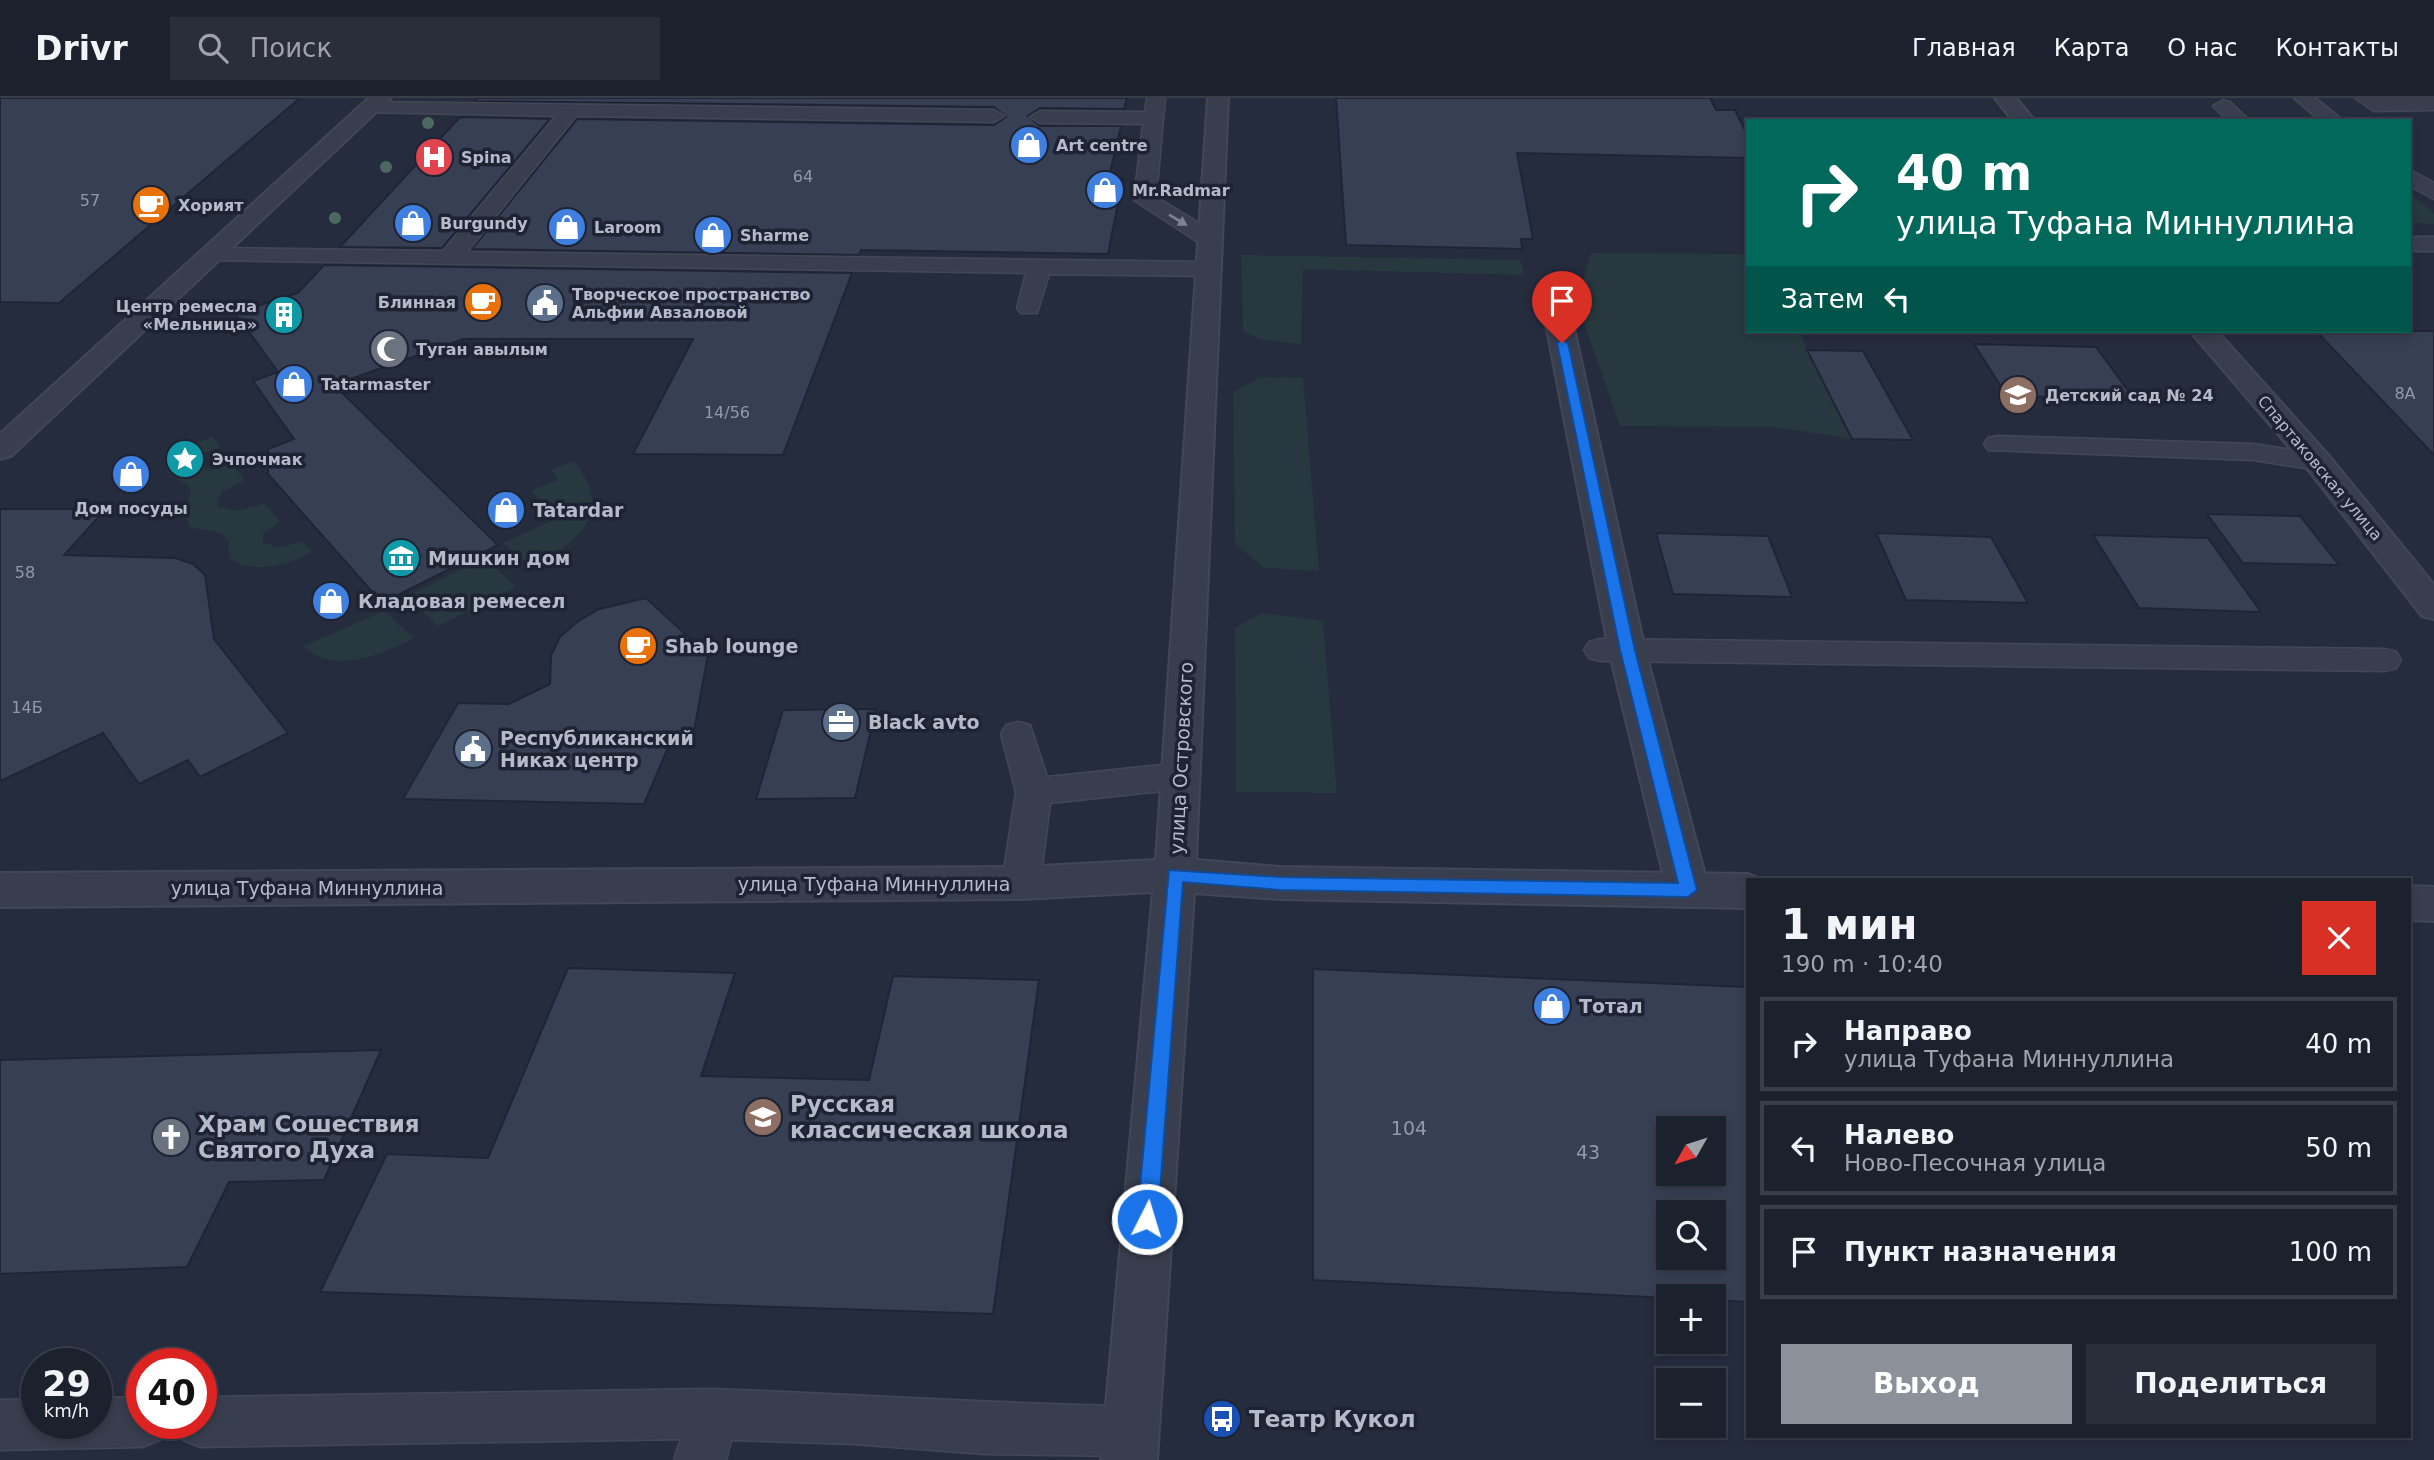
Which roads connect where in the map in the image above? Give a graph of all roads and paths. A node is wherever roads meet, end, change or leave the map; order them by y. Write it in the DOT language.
graph roads {
  1 [pos="1218,98"];
  2 [pos="2005,98"];
  3 [pos="2303,98"];
  4 [pos="2364,98"];
  5 [pos="376,103"];
  6 [pos="2434,104"];
  7 [pos="2223,106"];
  8 [pos="1155,108"];
  9 [pos="571,110"];
  10 [pos="994,116"];
  11 [pos="1040,117"];
  12 [pos="2022,119"];
  13 [pos="2238,119"];
  14 [pos="2331,119"];
  15 [pos="2411,177"];
  16 [pos="2434,194"];
  17 [pos="2411,244"];
  18 [pos="2434,244"];
  19 [pos="1208,254"];
  20 [pos="212,255"];
  21 [pos="450,258"];
  22 [pos="1040,267"];
  23 [pos="1552,288"];
  24 [pos="1029,308"];
  25 [pos="2205,333"];
  26 [pos="1998,444"];
  27 [pos="0,450"];
  28 [pos="2318,462"];
  29 [pos="2434,608"];
  30 [pos="1613,650"];
  31 [pos="2385,660"];
  32 [pos="1018,734"];
  33 [pos="1180,776"];
  34 [pos="1034,792"];
  35 [pos="1175,875"];
  36 [pos="1021,883"];
  37 [pos="0,890"];
  38 [pos="1688,890"];
  39 [pos="1746,891"];
  40 [pos="2411,903"];
  41 [pos="2434,904"];
  42 [pos="126,1422"];
  43 [pos="217,1422"];
  44 [pos="0,1425"];
  45 [pos="707,1437"];
  46 [pos="1130,1446"];
  1 -- 19 [label="street, улица Островского"];
  2 -- 12 [label="street"];
  3 -- 14 [label="lane"];
  4 -- 6 [label="lane"];
  5 -- 9 [label="lane"];
  5 -- 20 [label="street"];
  7 -- 13 [label="lane"];
  8 -- 11 [label="lane"];
  8 -- 19 [label="lane, one-way"];
  9 -- 10 [label="lane"];
  9 -- 21 [label="lane"];
  15 -- 16 [label="lane"];
  17 -- 18 [label="lane"];
  19 -- 22 [label="lane"];
  19 -- 33 [label="street, улица Островского"];
  20 -- 21 [label="lane"];
  20 -- 27 [label="street"];
  21 -- 22 [label="lane"];
  22 -- 24 [label="lane"];
  23 -- 30 [label="street"];
  25 -- 28 [label="street, Спартаковская улица"];
  26 -- 28 [label="lane"];
  28 -- 29 [label="street, Спартаковская улица"];
  30 -- 31 [label="lane"];
  30 -- 38 [label="street"];
  32 -- 34 [label="lane"];
  33 -- 34 [label="lane"];
  33 -- 35 [label="street, улица Островского"];
  34 -- 36 [label="lane"];
  35 -- 36 [label="street, улица Туфана Миннуллина"];
  35 -- 38 [label="street, улица Туфана Миннуллина"];
  35 -- 46 [label="street, улица Островского"];
  36 -- 37 [label="street, улица Туфана Миннуллина"];
  38 -- 39 [label="street, улица Туфана Миннуллина"];
  40 -- 41 [label="street"];
  42 -- 44 [label="lane"];
  43 -- 45 [label="lane"];
  45 -- 46 [label="lane"];
}
